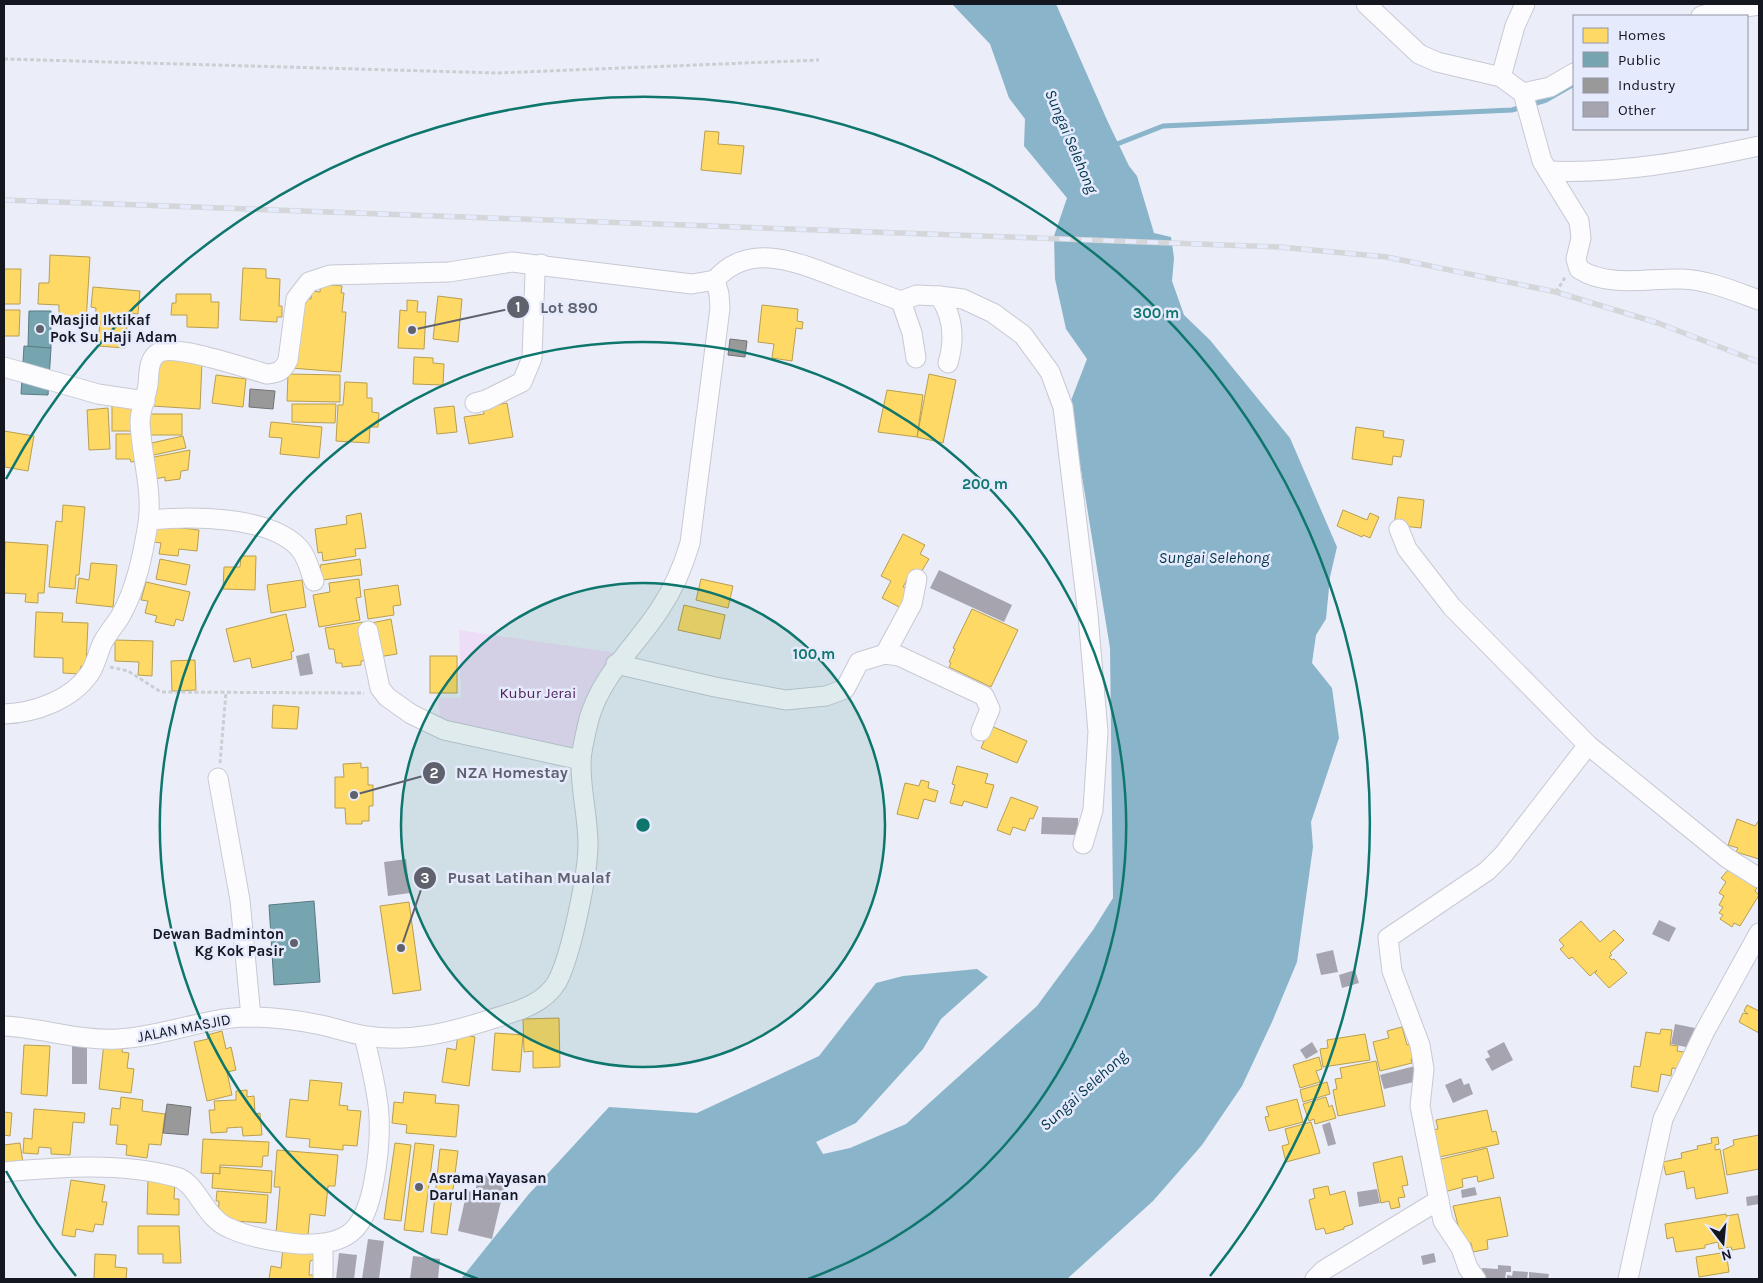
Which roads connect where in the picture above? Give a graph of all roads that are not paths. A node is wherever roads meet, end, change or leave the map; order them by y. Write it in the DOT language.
graph roads {
  1 [pos="1366,4"];
  2 [pos="1525,4"];
  3 [pos="1759,5"];
  4 [pos="1704,15"];
  5 [pos="1573,74"];
  6 [pos="1501,77"];
  7 [pos="1526,101"];
  8 [pos="1759,146"];
  9 [pos="1548,171"];
  10 [pos="541,264"];
  11 [pos="715,280"];
  12 [pos="939,296"];
  13 [pos="1759,300"];
  14 [pos="901,301"];
  15 [pos="916,358"];
  16 [pos="948,363"];
  17 [pos="4,366"];
  18 [pos="145,401"];
  19 [pos="475,404"];
  20 [pos="148,520"];
  21 [pos="1399,529"];
  22 [pos="917,579"];
  23 [pos="314,581"];
  24 [pos="368,631"];
  25 [pos="885,654"];
  26 [pos="616,664"];
  27 [pos="4,714"];
  28 [pos="981,731"];
  29 [pos="1588,745"];
  30 [pos="581,760"];
  31 [pos="218,778"];
  32 [pos="1083,844"];
  33 [pos="1759,878"];
  34 [pos="1759,933"];
  35 [pos="252,1017"];
  36 [pos="4,1026"];
  37 [pos="364,1036"];
  38 [pos="4,1172"];
  39 [pos="1439,1200"];
  40 [pos="323,1245"];
  41 [pos="324,1279"];
  42 [pos="1315,1279"];
  43 [pos="1476,1279"];
  44 [pos="1628,1279"];
  1 -- 6 [label="street"];
  2 -- 6 [label="street"];
  3 -- 4 [label="street"];
  5 -- 7 [label="street"];
  6 -- 7 [label="street"];
  7 -- 9 [label="street"];
  8 -- 9 [label="street"];
  9 -- 13 [label="street"];
  10 -- 11 [label="street"];
  10 -- 18 [label="street"];
  10 -- 19 [label="street"];
  11 -- 14 [label="street"];
  11 -- 26 [label="street, JALAN MASJID"];
  12 -- 14 [label="street"];
  12 -- 16 [label="street"];
  12 -- 32 [label="street"];
  14 -- 15 [label="street"];
  17 -- 18 [label="street"];
  18 -- 20 [label="street"];
  20 -- 23 [label="street"];
  20 -- 27 [label="street"];
  21 -- 29 [label="street"];
  22 -- 25 [label="street"];
  24 -- 30 [label="street"];
  25 -- 26 [label="street"];
  25 -- 28 [label="street"];
  26 -- 30 [label="street, JALAN MASJID"];
  29 -- 33 [label="street"];
  29 -- 39 [label="street"];
  30 -- 37 [label="street, JALAN MASJID"];
  31 -- 35 [label="street"];
  34 -- 44 [label="street"];
  35 -- 36 [label="street, JALAN MASJID"];
  35 -- 37 [label="street, JALAN MASJID"];
  37 -- 40 [label="street"];
  38 -- 40 [label="street"];
  39 -- 42 [label="street"];
  39 -- 43 [label="street"];
  40 -- 41 [label="street"];
}
